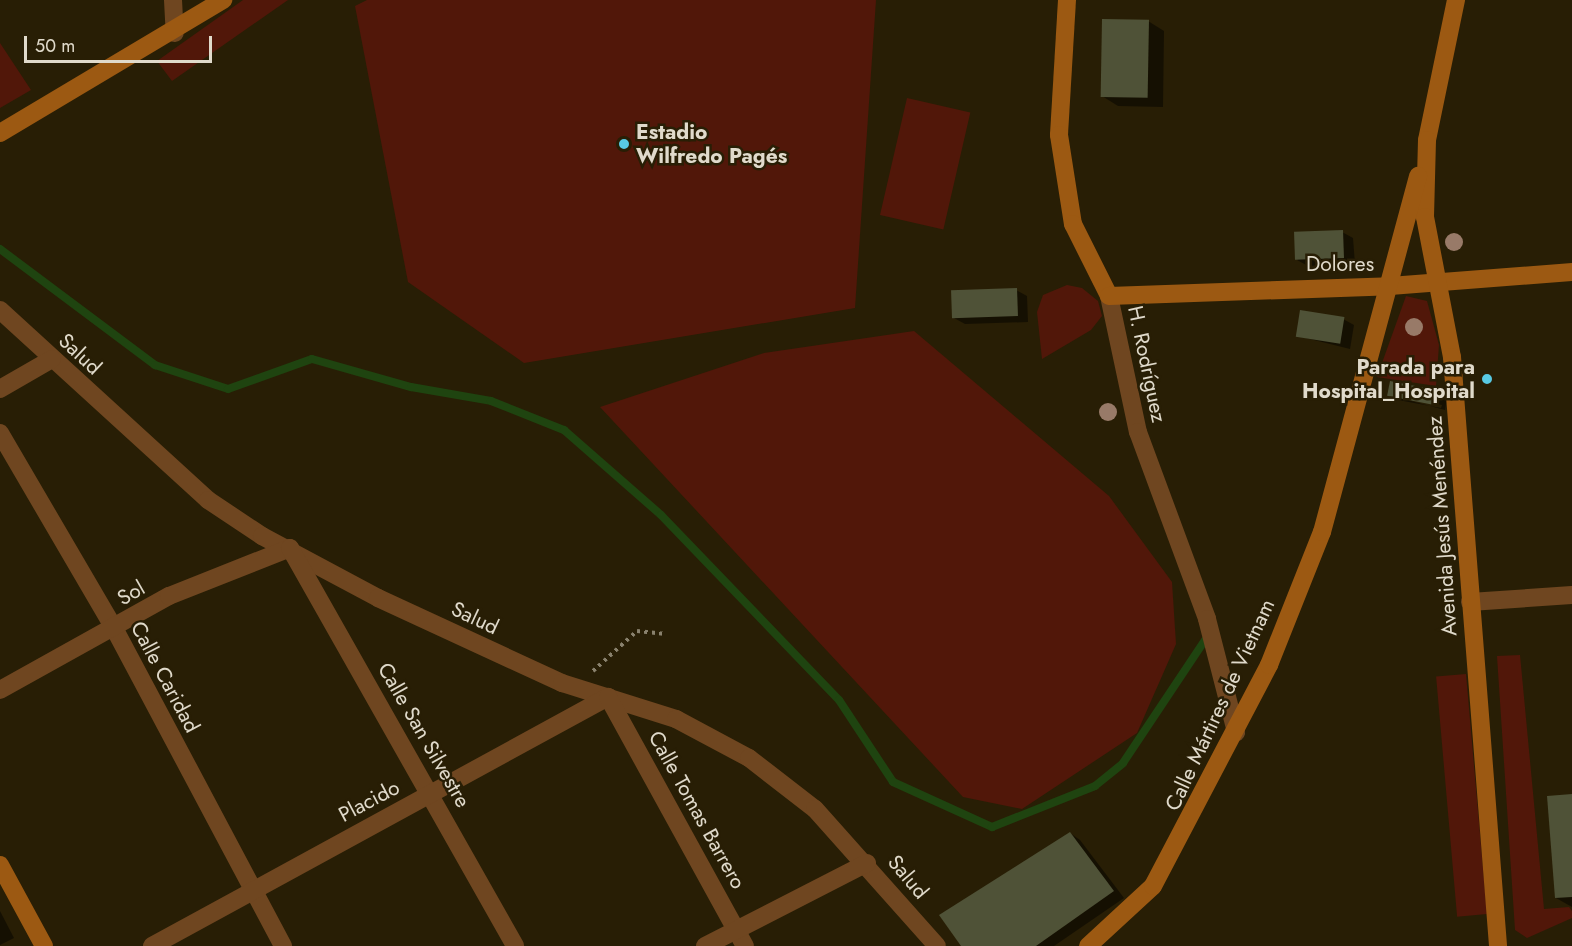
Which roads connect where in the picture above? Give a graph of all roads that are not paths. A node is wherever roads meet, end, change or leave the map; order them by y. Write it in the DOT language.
graph roads {
  1 [pos="173,0"];
  2 [pos="223,0"];
  3 [pos="1067,0"];
  4 [pos="1456,0"];
  5 [pos="175,33"];
  6 [pos="0,133"];
  7 [pos="1427,140"];
  8 [pos="1572,272"];
  9 [pos="1434,282"];
  10 [pos="1390,286"];
  11 [pos="1109,296"];
  12 [pos="0,310"];
  13 [pos="52,360"];
  14 [pos="0,389"];
  15 [pos="0,433"];
  16 [pos="290,548"];
  17 [pos="1572,595"];
  18 [pos="1470,602"];
  19 [pos="114,628"];
  20 [pos="0,690"];
  21 [pos="608,697"];
  22 [pos="1236,732"];
  23 [pos="432,792"];
  24 [pos="867,863"];
  25 [pos="0,865"];
  26 [pos="252,889"];
  27 [pos="741,938"];
  28 [pos="44,946"];
  29 [pos="152,946"];
  30 [pos="283,946"];
  31 [pos="515,946"];
  32 [pos="705,946"];
  33 [pos="937,946"];
  34 [pos="1088,946"];
  35 [pos="1498,946"];
  1 -- 5 [label="street"];
  2 -- 5 [label="main road"];
  3 -- 11 [label="main road, H. Rodríguez"];
  4 -- 7 [label="main road, Avenida Jesús Menéndez"];
  5 -- 6 [label="main road"];
  7 -- 9 [label="main road, Avenida Jesús Menéndez"];
  7 -- 10 [label="main road, Calle Mártires de Vietnam"];
  8 -- 9 [label="main road, Dolores"];
  9 -- 10 [label="main road, Dolores"];
  9 -- 18 [label="main road, Avenida Jesús Menéndez"];
  10 -- 11 [label="main road, Dolores"];
  10 -- 22 [label="main road, Calle Mártires de Vietnam"];
  11 -- 22 [label="street, H. Rodríguez"];
  12 -- 13 [label="street, Salud"];
  13 -- 14 [label="street"];
  13 -- 16 [label="street, Salud"];
  15 -- 19 [label="street, Calle Caridad"];
  16 -- 19 [label="street, Sol"];
  16 -- 21 [label="street, Salud"];
  16 -- 23 [label="street, Calle San Silvestre"];
  17 -- 18 [label="street"];
  18 -- 35 [label="main road, Avenida Jesús Menéndez"];
  19 -- 20 [label="street, Sol"];
  19 -- 26 [label="street, Calle Caridad"];
  21 -- 23 [label="street, Placido"];
  21 -- 24 [label="street, Salud"];
  21 -- 27 [label="street, Calle Tomas Barrero"];
  22 -- 34 [label="main road, Calle Mártires de Vietnam"];
  23 -- 26 [label="street, Placido"];
  23 -- 31 [label="street, Calle San Silvestre"];
  24 -- 27 [label="street"];
  24 -- 33 [label="street, Salud"];
  25 -- 28 [label="main road"];
  26 -- 29 [label="street, Placido"];
  26 -- 30 [label="street, Calle Caridad"];
  27 -- 32 [label="street"];
}
